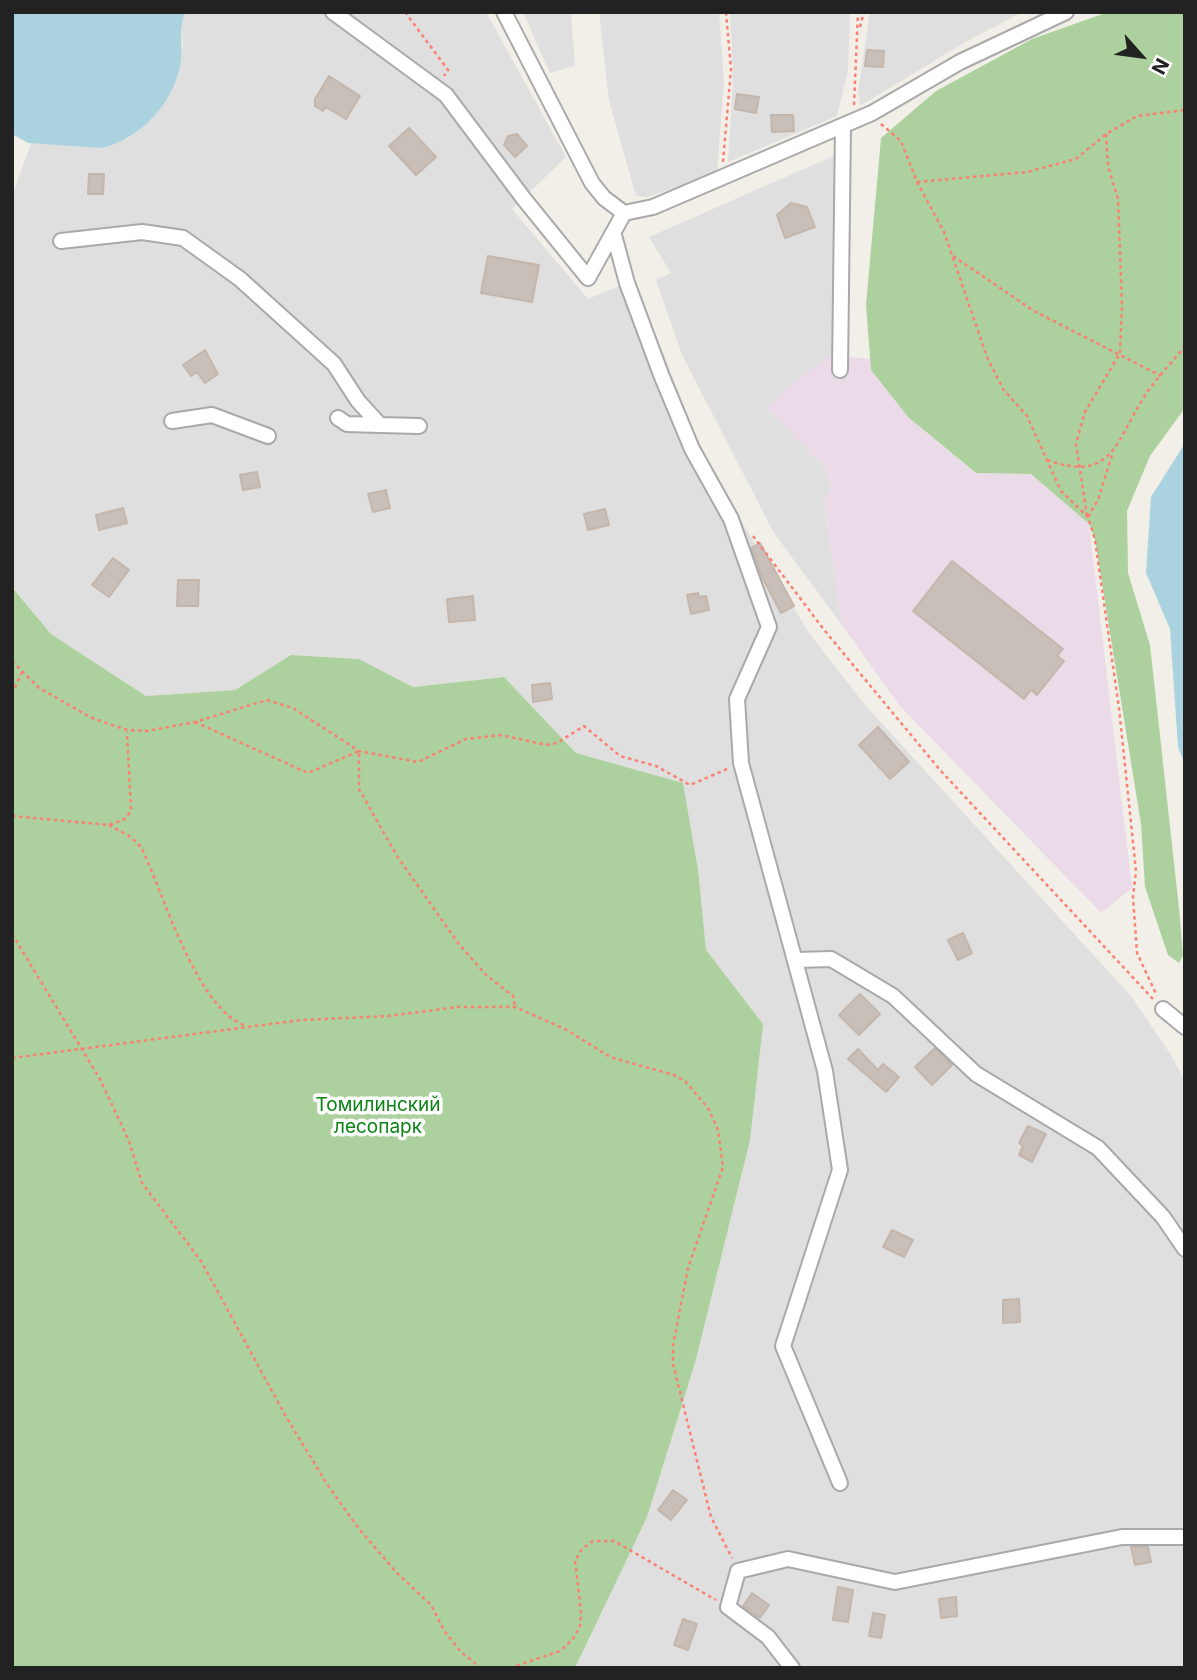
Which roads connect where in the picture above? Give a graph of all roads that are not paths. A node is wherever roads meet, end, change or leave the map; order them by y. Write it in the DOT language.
graph roads {
  1 [pos="333,12"];
  2 [pos="504,12"];
  3 [pos="1066,12"];
  4 [pos="848,124"];
  5 [pos="624,213"];
  6 [pos="614,235"];
  7 [pos="61,241"];
  8 [pos="841,370"];
  9 [pos="338,418"];
  10 [pos="172,421"];
  11 [pos="380,425"];
  12 [pos="419,426"];
  13 [pos="268,436"];
  14 [pos="797,960"];
  15 [pos="1163,1009"];
  16 [pos="1185,1027"];
  17 [pos="1185,1249"];
  18 [pos="839,1483"];
  19 [pos="1185,1537"];
  20 [pos="792,1668"];
  1 -- 6 [label="street"];
  2 -- 5 [label="street"];
  3 -- 4 [label="street"];
  4 -- 5 [label="street"];
  4 -- 8 [label="street"];
  5 -- 6 [label="street"];
  6 -- 14 [label="street"];
  7 -- 11 [label="street"];
  9 -- 11 [label="street"];
  10 -- 13 [label="street"];
  11 -- 12 [label="street"];
  14 -- 17 [label="street"];
  14 -- 18 [label="street"];
  15 -- 16 [label="street"];
  19 -- 20 [label="street"];
}
